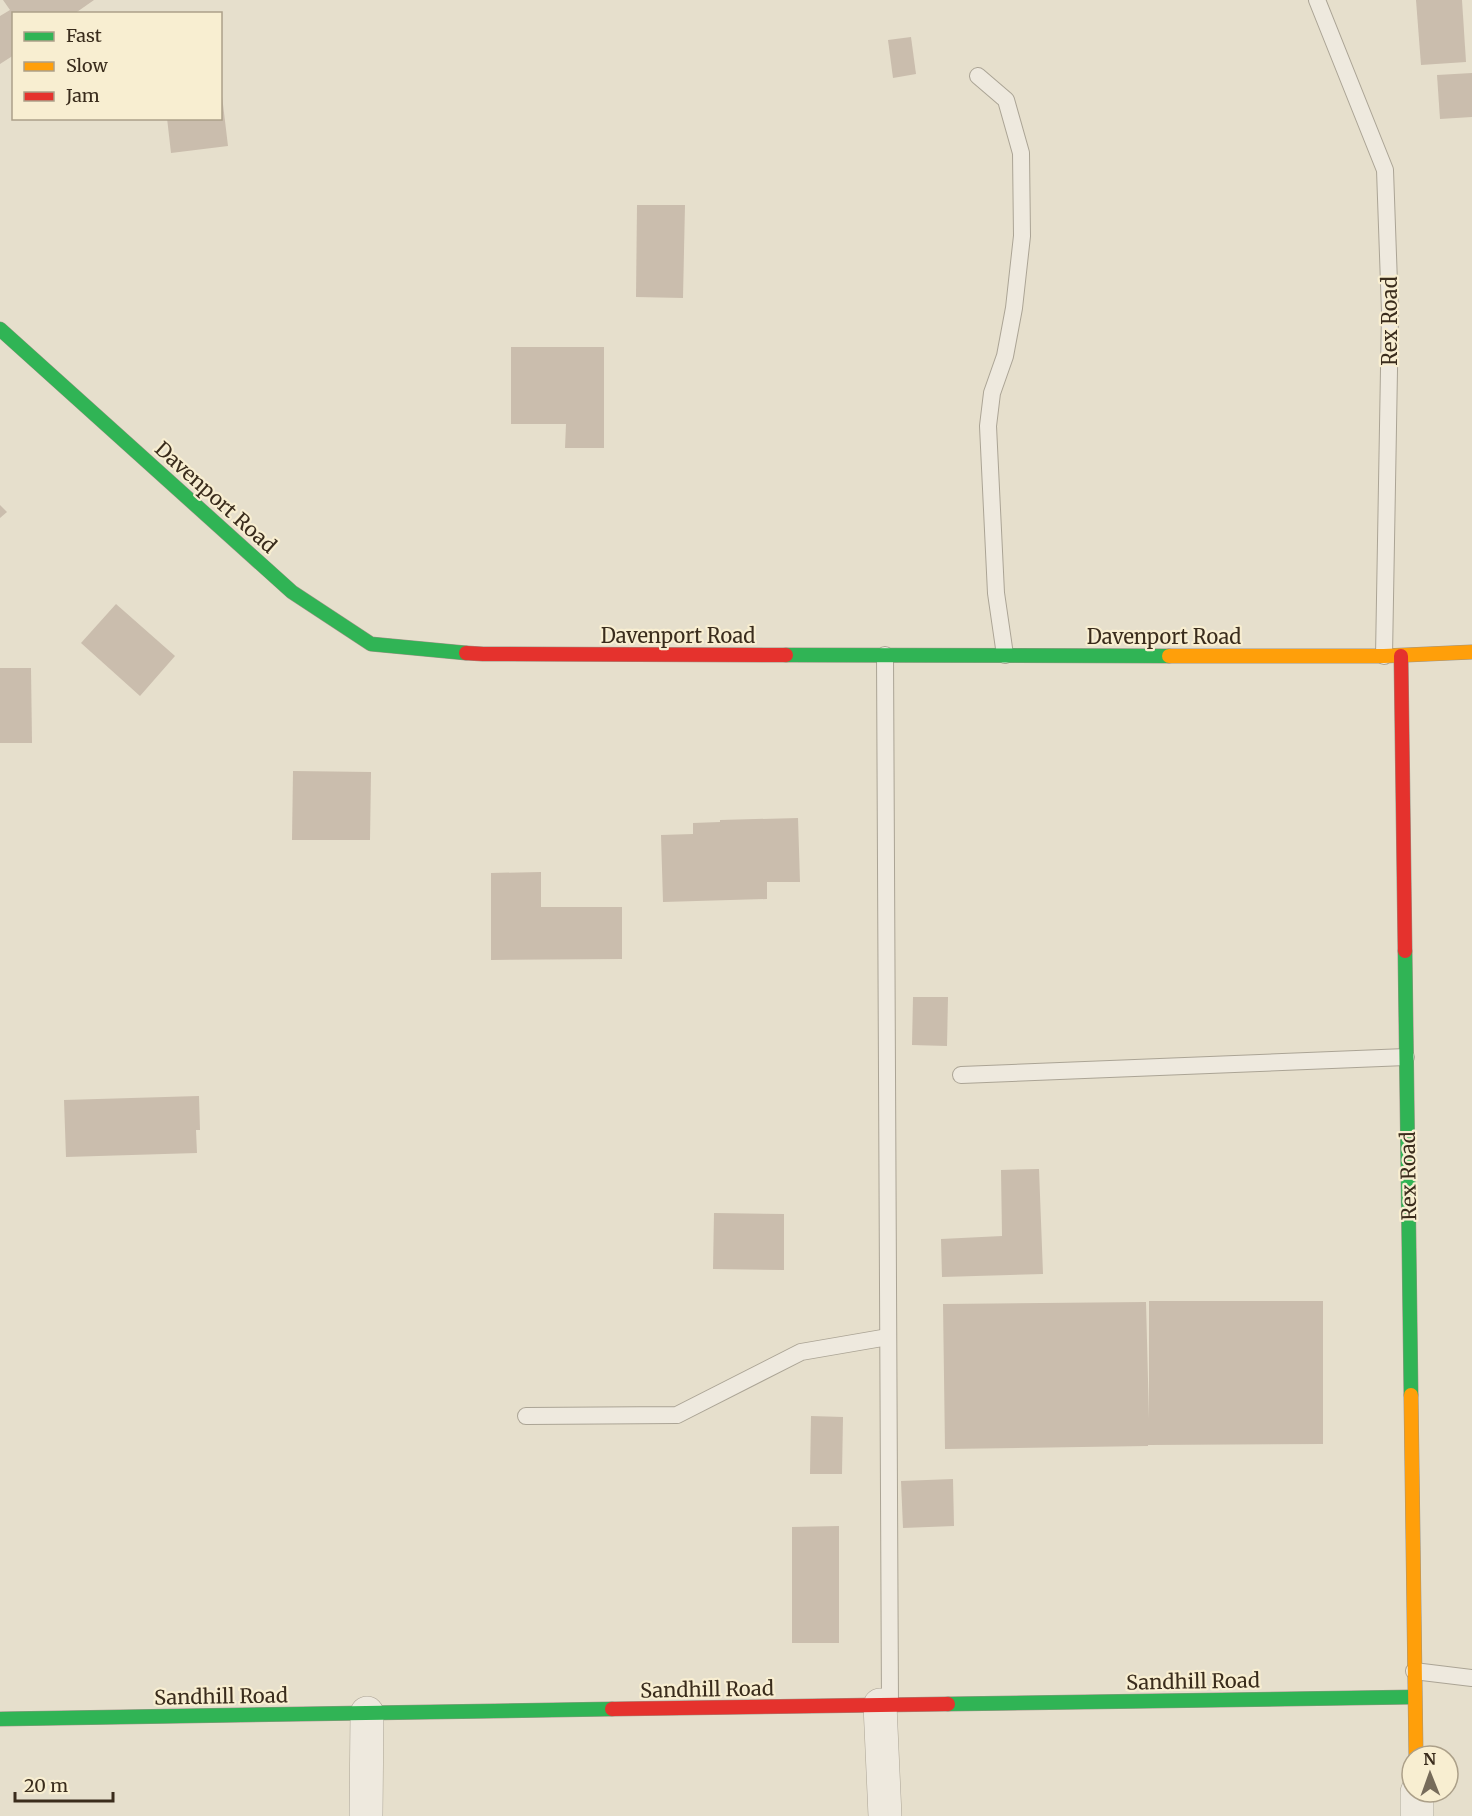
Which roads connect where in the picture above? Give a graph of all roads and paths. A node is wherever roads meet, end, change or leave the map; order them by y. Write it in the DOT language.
graph roads {
  1 [pos="1317,0"];
  2 [pos="978,76"];
  3 [pos="0,329"];
  4 [pos="1472,652"];
  5 [pos="885,655"];
  6 [pos="1005,656"];
  7 [pos="1392,656"];
  8 [pos="1406,1057"];
  9 [pos="961,1075"];
  10 [pos="888,1337"];
  11 [pos="526,1416"];
  12 [pos="1414,1671"];
  13 [pos="1472,1678"];
  14 [pos="1414,1697"];
  15 [pos="885,1705"];
  16 [pos="367,1713"];
  17 [pos="0,1719"];
  18 [pos="1416,1744"];
  19 [pos="366,1816"];
  20 [pos="885,1816"];
  1 -- 7 [label="lane, Rex Road"];
  2 -- 6 [label="lane"];
  3 -- 5 [label="street, Davenport Road"];
  4 -- 7 [label="street, Davenport Road"];
  5 -- 6 [label="street, Davenport Road"];
  5 -- 10 [label="lane"];
  6 -- 7 [label="street, Davenport Road"];
  7 -- 8 [label="street, Rex Road"];
  8 -- 9 [label="lane"];
  8 -- 12 [label="street, Rex Road"];
  10 -- 11 [label="lane"];
  10 -- 15 [label="lane"];
  12 -- 13 [label="lane"];
  12 -- 14 [label="street, Rex Road"];
  14 -- 15 [label="street, Sandhill Road"];
  14 -- 18 [label="street, Rex Road"];
  15 -- 16 [label="street, Sandhill Road"];
  15 -- 20 [label="street"];
  16 -- 17 [label="street, Sandhill Road"];
  16 -- 19 [label="street"];
}
